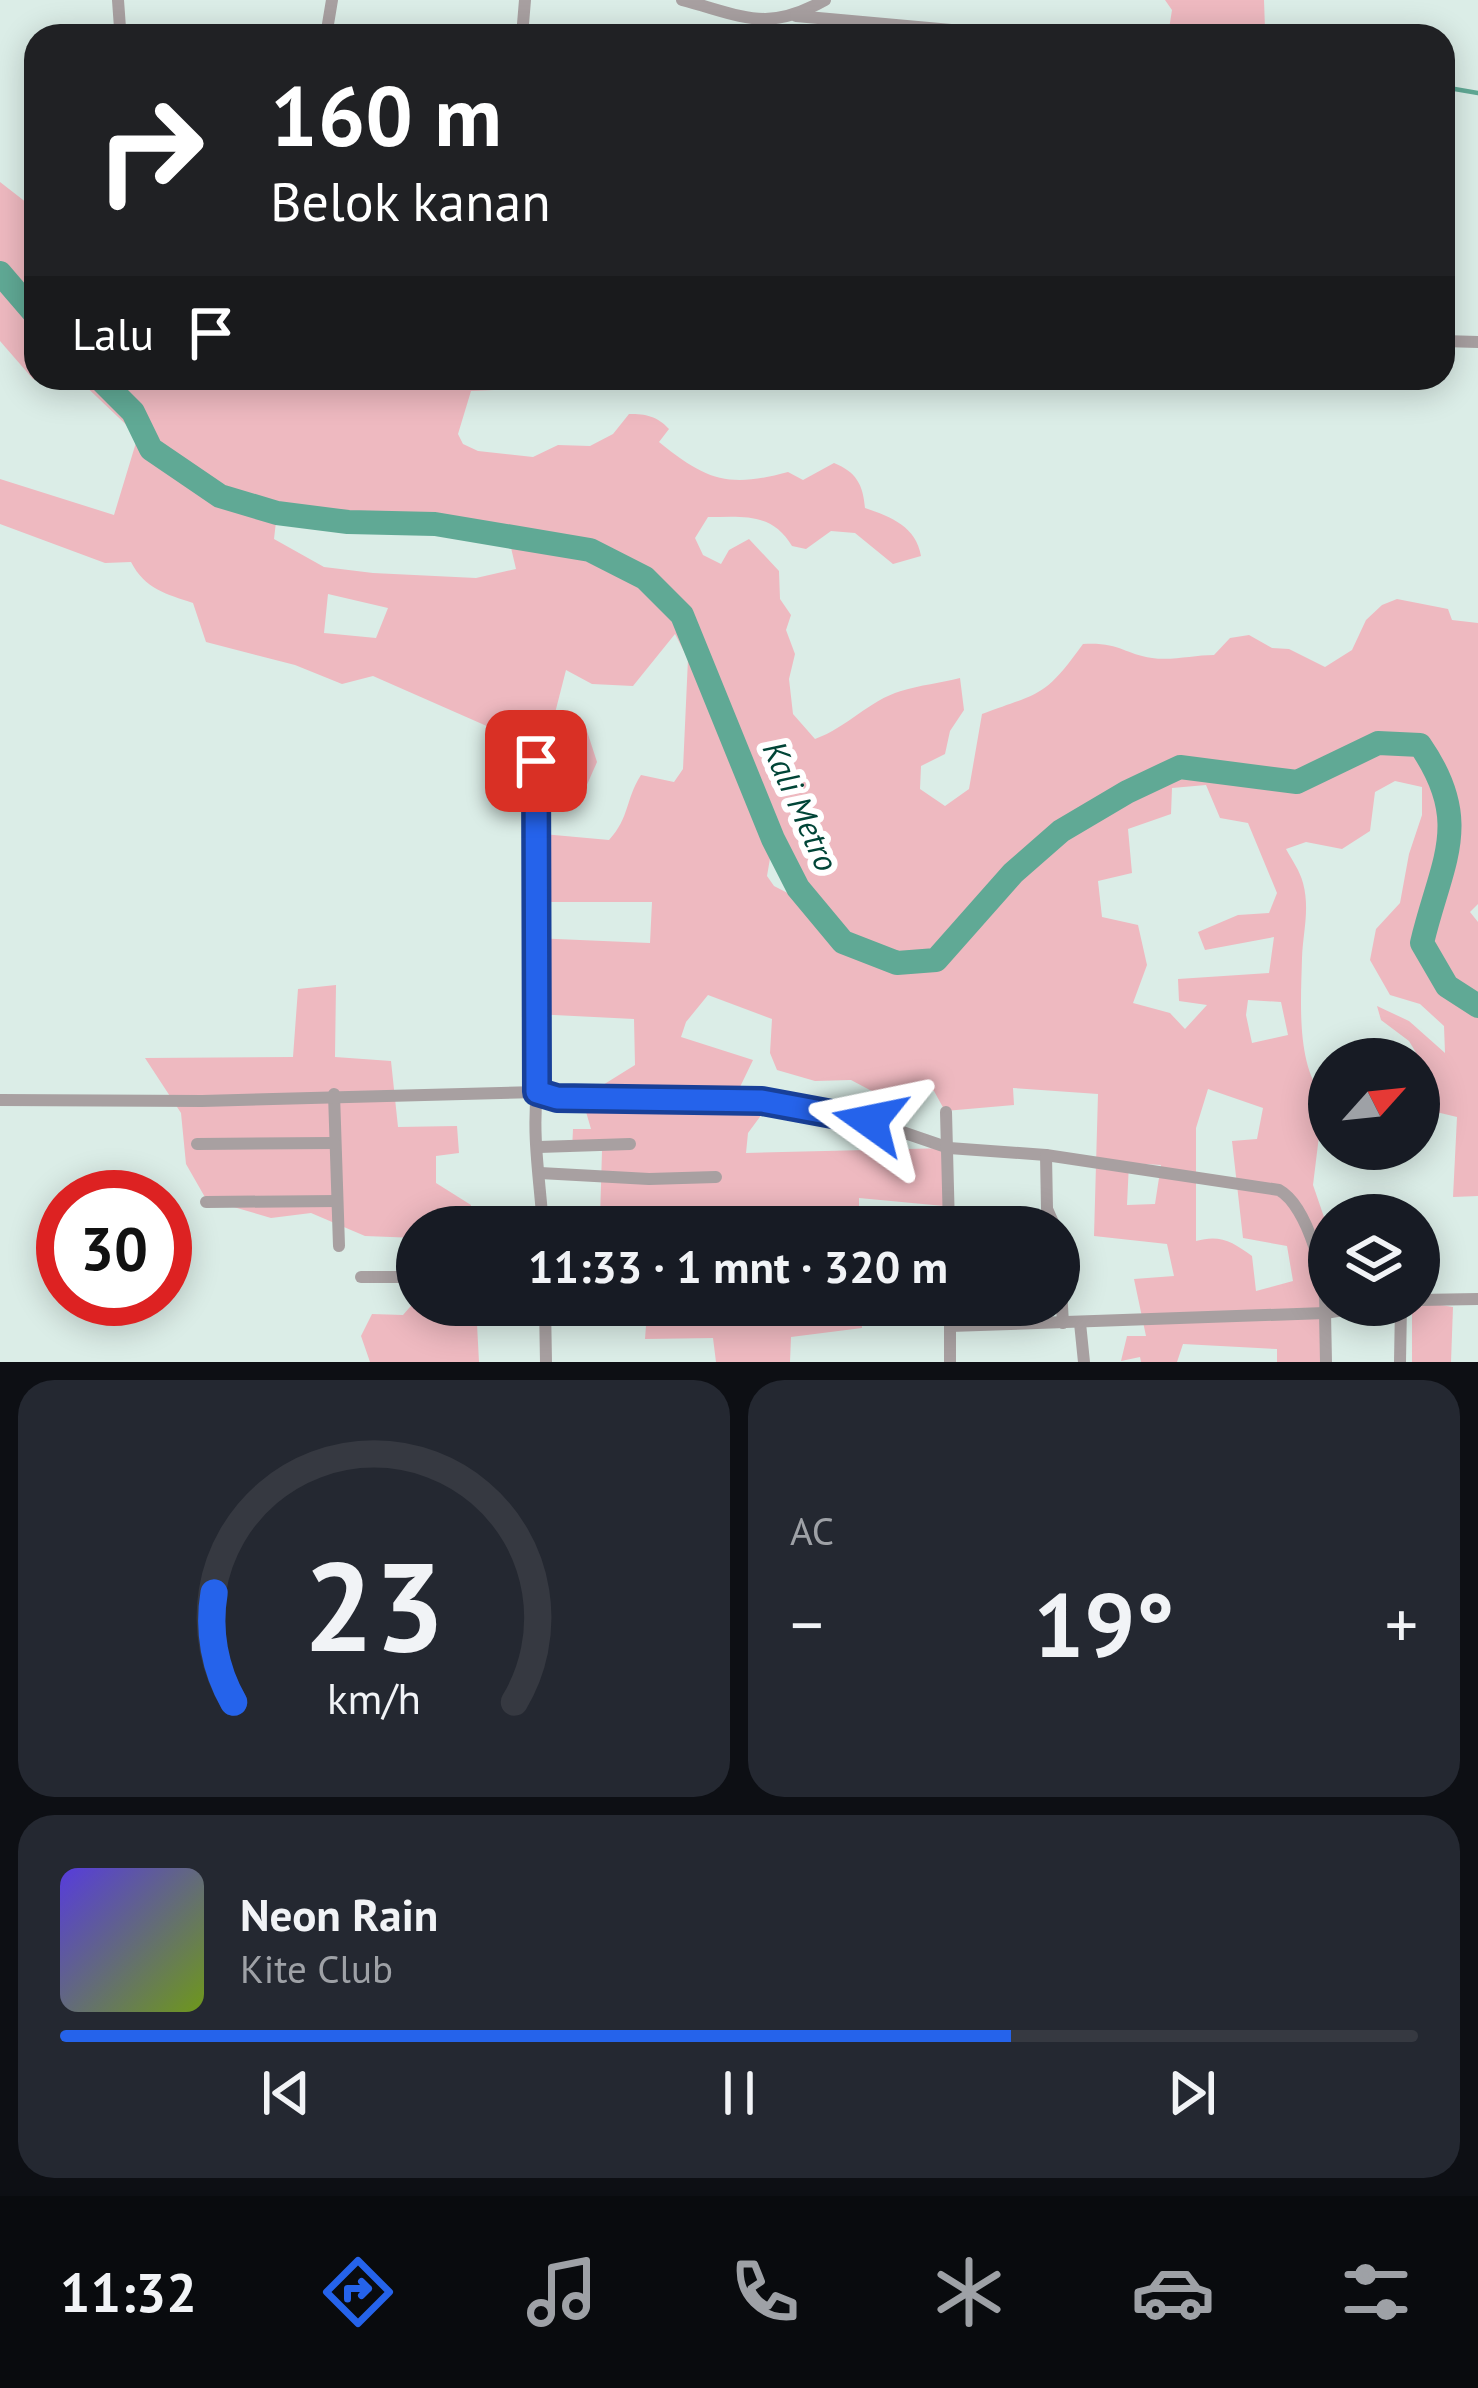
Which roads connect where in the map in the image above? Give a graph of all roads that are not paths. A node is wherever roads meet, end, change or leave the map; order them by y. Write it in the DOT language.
graph roads {
  1 [pos="682,0"];
  2 [pos="826,0"];
  3 [pos="791,18"];
  4 [pos="790,24"];
  5 [pos="867,24"];
  6 [pos="536,761"];
  7 [pos="537,1092"];
  8 [pos="334,1094"];
  9 [pos="0,1100"];
  10 [pos="946,1112"];
  11 [pos="197,1144"];
  12 [pos="334,1144"];
  13 [pos="630,1144"];
  14 [pos="539,1148"];
  15 [pos="949,1148"];
  16 [pos="1046,1155"];
  17 [pos="540,1173"];
  18 [pos="716,1177"];
  19 [pos="337,1201"];
  20 [pos="206,1202"];
  21 [pos="542,1206"];
  22 [pos="950,1206"];
  23 [pos="1047,1206"];
  24 [pos="1308,1235"];
  25 [pos="339,1246"];
  26 [pos="361,1277"];
  27 [pos="396,1277"];
  28 [pos="1478,1299"];
  29 [pos="1440,1300"];
  30 [pos="1308,1314"];
  31 [pos="1080,1323"];
  32 [pos="545,1326"];
  33 [pos="950,1326"];
  34 [pos="1325,1326"];
  35 [pos="1401,1326"];
  36 [pos="546,1362"];
  37 [pos="950,1362"];
  38 [pos="1084,1362"];
  39 [pos="1326,1362"];
  40 [pos="1400,1362"];
  1 -- 3 [label="street"];
  2 -- 3 [label="street"];
  3 -- 4 [label="street"];
  3 -- 5 [label="street"];
  6 -- 7 [label="street"];
  7 -- 8 [label="street"];
  7 -- 14 [label="street"];
  7 -- 15 [label="street"];
  8 -- 9 [label="street"];
  8 -- 12 [label="street"];
  10 -- 15 [label="street"];
  11 -- 12 [label="street"];
  12 -- 19 [label="street"];
  13 -- 14 [label="street"];
  14 -- 17 [label="street"];
  15 -- 16 [label="street"];
  15 -- 22 [label="street"];
  16 -- 23 [label="street"];
  16 -- 24 [label="street"];
  17 -- 18 [label="street"];
  17 -- 21 [label="street"];
  19 -- 20 [label="street"];
  19 -- 25 [label="street"];
  26 -- 27 [label="street"];
  28 -- 29 [label="street"];
  30 -- 31 [label="street"];
  31 -- 38 [label="street"];
  32 -- 36 [label="street"];
  33 -- 37 [label="street"];
  34 -- 39 [label="street"];
  35 -- 40 [label="street"];
}
